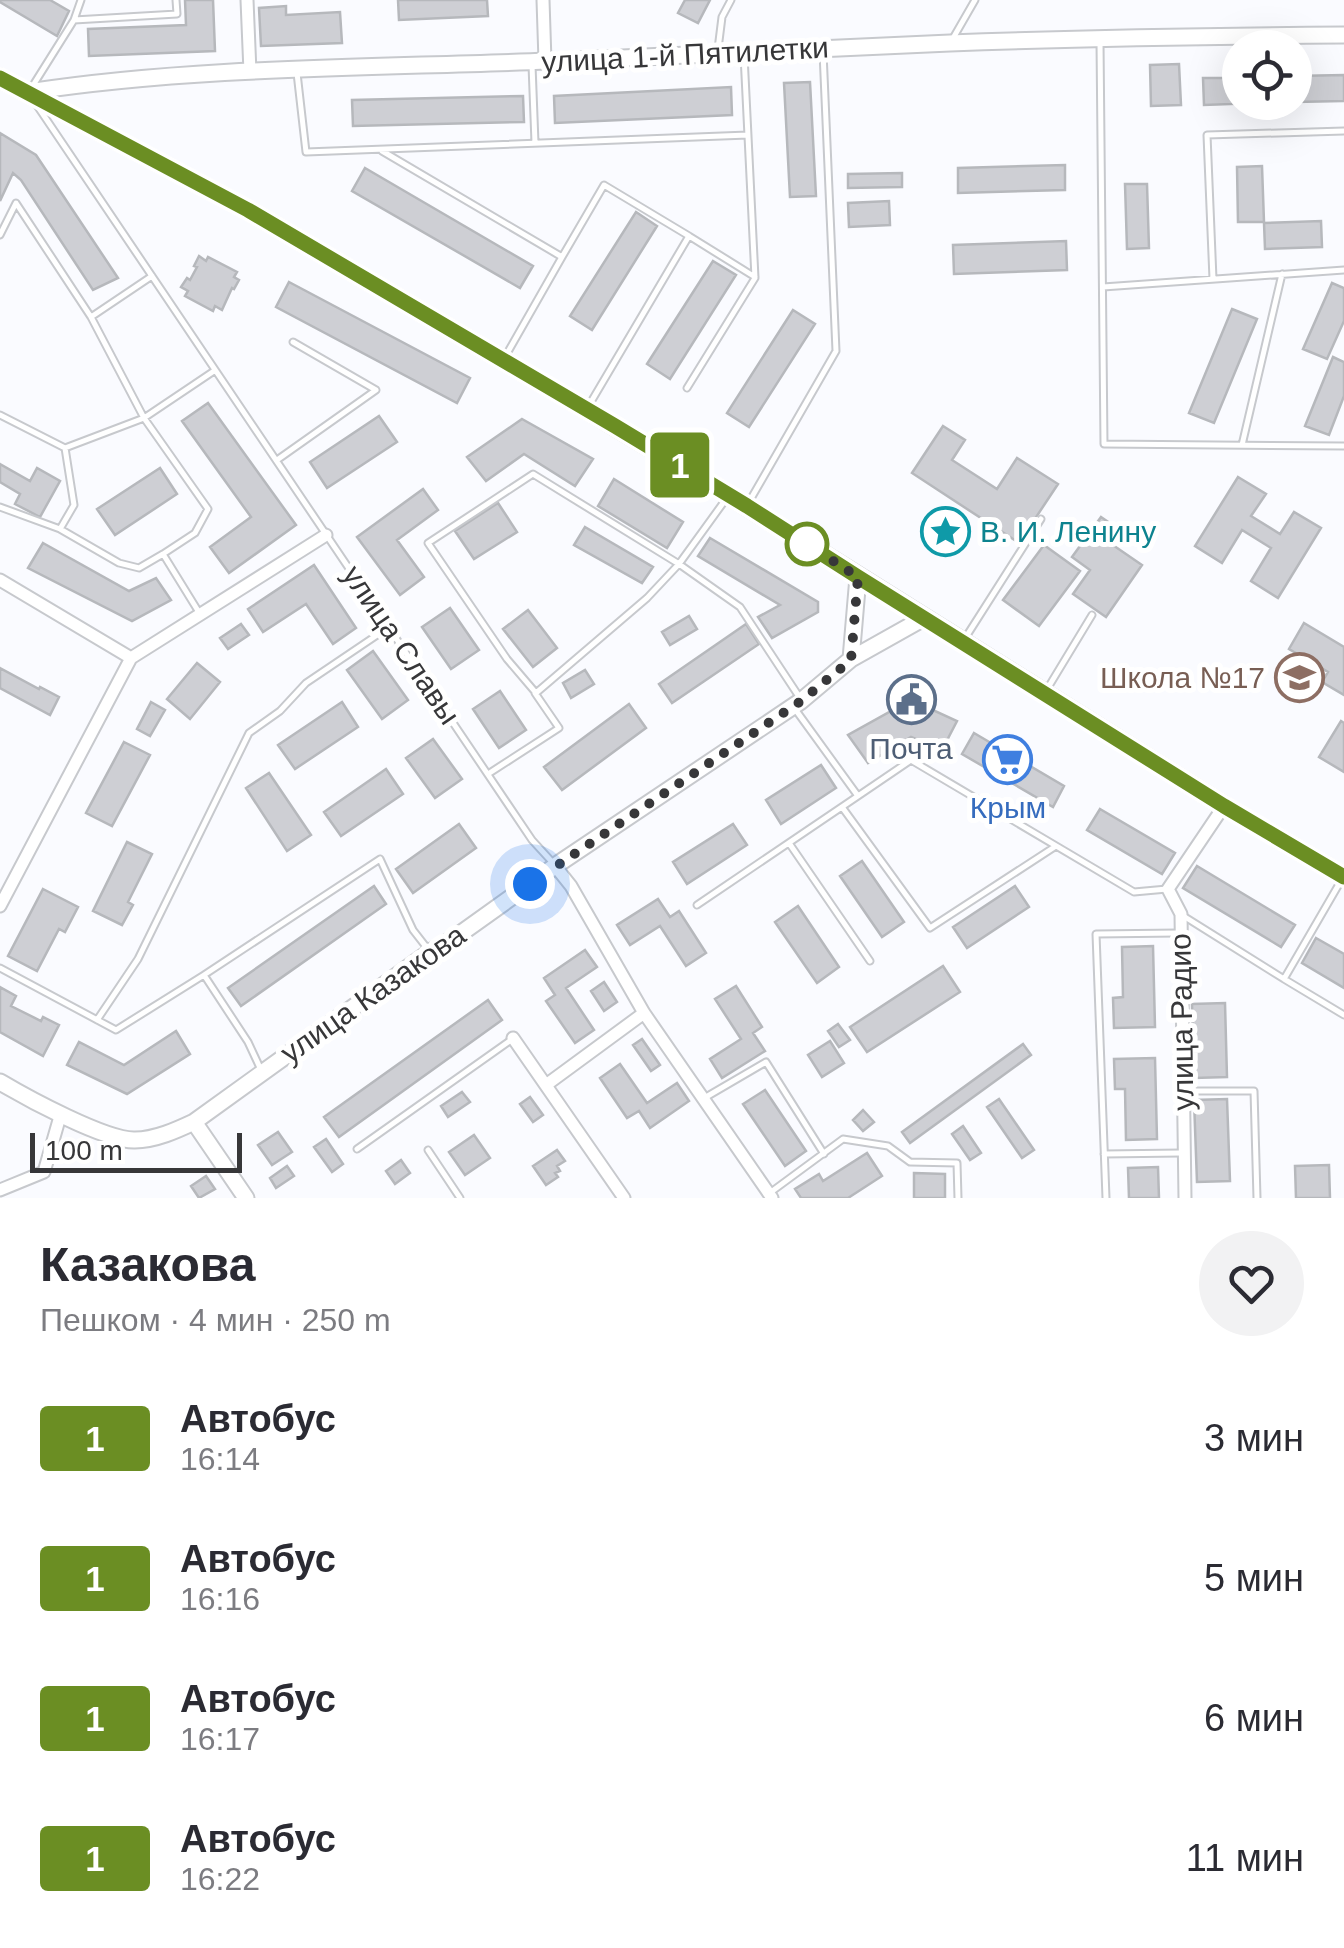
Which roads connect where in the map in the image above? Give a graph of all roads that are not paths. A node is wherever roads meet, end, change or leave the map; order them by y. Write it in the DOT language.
graph roads {
  1 [pos="81,0"];
  2 [pos="176,0"];
  3 [pos="247,0"];
  4 [pos="543,0"];
  5 [pos="731,0"];
  6 [pos="975,0"];
  7 [pos="74,20"];
  8 [pos="1344,35"];
  9 [pos="1100,39"];
  10 [pos="951,42"];
  11 [pos="822,49"];
  12 [pos="744,52"];
  13 [pos="717,54"];
  14 [pos="539,61"];
  15 [pos="297,70"];
  16 [pos="250,72"];
  17 [pos="0,78"];
  18 [pos="28,92"];
  19 [pos="1344,132"];
  20 [pos="748,135"];
  21 [pos="535,143"];
  22 [pos="379,150"];
  23 [pos="0,235"];
  24 [pos="690,236"];
  25 [pos="562,257"];
  26 [pos="1344,270"];
  27 [pos="1282,274"];
  28 [pos="152,276"];
  29 [pos="756,278"];
  30 [pos="1212,279"];
  31 [pos="1103,287"];
  32 [pos="90,317"];
  33 [pos="292,342"];
  34 [pos="503,362"];
  35 [pos="215,370"];
  36 [pos="687,388"];
  37 [pos="586,409"];
  38 [pos="0,415"];
  39 [pos="144,418"];
  40 [pos="1242,445"];
  41 [pos="1344,446"];
  42 [pos="65,448"];
  43 [pos="276,460"];
  44 [pos="729,494"];
  45 [pos="747,506"];
  46 [pos="0,507"];
  47 [pos="1041,519"];
  48 [pos="60,529"];
  49 [pos="328,533"];
  50 [pos="163,554"];
  51 [pos="679,564"];
  52 [pos="858,577"];
  53 [pos="0,580"];
  54 [pos="200,614"];
  55 [pos="1092,614"];
  56 [pos="924,618"];
  57 [pos="389,627"];
  58 [pos="962,642"];
  59 [pos="131,658"];
  60 [pos="851,660"];
  61 [pos="531,687"];
  62 [pos="1044,694"];
  63 [pos="797,704"];
  64 [pos="488,774"];
  65 [pos="858,796"];
  66 [pos="842,806"];
  67 [pos="1224,806"];
  68 [pos="789,842"];
  69 [pos="1056,846"];
  70 [pos="555,866"];
  71 [pos="1344,877"];
  72 [pos="1168,889"];
  73 [pos="697,905"];
  74 [pos="0,906"];
  75 [pos="1181,914"];
  76 [pos="1181,933"];
  77 [pos="430,952"];
  78 [pos="870,960"];
  79 [pos="0,968"];
  80 [pos="204,976"];
  81 [pos="1284,979"];
  82 [pos="644,1013"];
  83 [pos="1344,1015"];
  84 [pos="97,1020"];
  85 [pos="513,1038"];
  86 [pos="262,1072"];
  87 [pos="546,1085"];
  88 [pos="4,1087"];
  89 [pos="1183,1091"];
  90 [pos="704,1099"];
  91 [pos="61,1113"];
  92 [pos="194,1122"];
  93 [pos="357,1149"];
  94 [pos="428,1150"];
  95 [pos="1184,1153"];
  96 [pos="824,1154"];
  97 [pos="1104,1154"];
  98 [pos="0,1190"];
  99 [pos="770,1196"];
  100 [pos="246,1198"];
  101 [pos="460,1198"];
  102 [pos="624,1198"];
  103 [pos="958,1198"];
  104 [pos="1106,1198"];
  105 [pos="1185,1198"];
  106 [pos="1257,1198"];
  1 -- 7 [label="lane"];
  2 -- 7 [label="lane"];
  3 -- 16 [label="street"];
  4 -- 14 [label="street"];
  5 -- 13 [label="lane"];
  6 -- 10 [label="lane"];
  7 -- 18 [label="lane"];
  8 -- 9 [label="main road, улица 1-й Пятилетки"];
  9 -- 10 [label="main road, улица 1-й Пятилетки"];
  9 -- 31 [label="lane"];
  10 -- 11 [label="main road, улица 1-й Пятилетки"];
  11 -- 12 [label="main road, улица 1-й Пятилетки"];
  11 -- 45 [label="lane"];
  12 -- 13 [label="main road, улица 1-й Пятилетки"];
  12 -- 20 [label="lane"];
  13 -- 14 [label="main road, улица 1-й Пятилетки"];
  14 -- 15 [label="main road, улица 1-й Пятилетки"];
  14 -- 21 [label="lane"];
  15 -- 16 [label="main road, улица 1-й Пятилетки"];
  15 -- 22 [label="lane"];
  16 -- 18 [label="main road, улица 1-й Пятилетки"];
  17 -- 18 [label="main road"];
  18 -- 28 [label="lane, улица Славы"];
  18 -- 34 [label="main road"];
  19 -- 30 [label="lane"];
  20 -- 21 [label="lane"];
  20 -- 29 [label="lane"];
  21 -- 22 [label="lane"];
  22 -- 25 [label="lane"];
  23 -- 32 [label="lane"];
  24 -- 25 [label="lane"];
  24 -- 29 [label="lane"];
  24 -- 37 [label="lane"];
  25 -- 34 [label="lane"];
  26 -- 27 [label="lane"];
  27 -- 30 [label="lane"];
  27 -- 40 [label="lane"];
  28 -- 32 [label="lane"];
  28 -- 35 [label="lane, улица Славы"];
  29 -- 36 [label="lane"];
  30 -- 31 [label="lane"];
  31 -- 40 [label="lane"];
  32 -- 39 [label="lane"];
  33 -- 43 [label="lane"];
  34 -- 37 [label="main road"];
  35 -- 39 [label="lane"];
  35 -- 43 [label="lane, улица Славы"];
  37 -- 44 [label="main road"];
  38 -- 42 [label="lane"];
  39 -- 42 [label="lane"];
  39 -- 50 [label="lane"];
  40 -- 41 [label="lane"];
  42 -- 48 [label="lane"];
  43 -- 49 [label="lane, улица Славы"];
  44 -- 45 [label="main road"];
  44 -- 51 [label="lane"];
  45 -- 52 [label="main road"];
  46 -- 48 [label="lane"];
  47 -- 58 [label="lane"];
  48 -- 50 [label="lane"];
  49 -- 54 [label="street"];
  49 -- 57 [label="lane, улица Славы"];
  50 -- 54 [label="lane"];
  51 -- 61 [label="lane"];
  51 -- 61 [label="lane"];
  51 -- 63 [label="lane"];
  52 -- 56 [label="main road"];
  52 -- 60 [label="main road"];
  53 -- 59 [label="street"];
  54 -- 59 [label="street"];
  55 -- 62 [label="lane"];
  56 -- 58 [label="main road"];
  56 -- 60 [label="main road, улица Казакова"];
  57 -- 64 [label="lane, улица Славы"];
  57 -- 84 [label="lane"];
  58 -- 62 [label="main road"];
  59 -- 74 [label="street"];
  60 -- 63 [label="main road, улица Казакова"];
  61 -- 64 [label="lane"];
  62 -- 67 [label="main road"];
  63 -- 65 [label="lane"];
  63 -- 70 [label="main road, улица Казакова"];
  64 -- 70 [label="lane, улица Славы"];
  65 -- 66 [label="lane"];
  65 -- 69 [label="lane"];
  66 -- 68 [label="lane"];
  66 -- 69 [label="lane"];
  67 -- 71 [label="main road"];
  67 -- 72 [label="street, улица Радио"];
  68 -- 73 [label="lane"];
  68 -- 78 [label="lane"];
  69 -- 72 [label="lane"];
  70 -- 77 [label="main road, улица Казакова"];
  70 -- 82 [label="street, улица Славы"];
  71 -- 81 [label="lane"];
  72 -- 75 [label="street, улица Радио"];
  75 -- 76 [label="street, улица Радио"];
  75 -- 81 [label="lane"];
  76 -- 89 [label="street, улица Радио"];
  76 -- 97 [label="lane"];
  77 -- 80 [label="lane"];
  77 -- 86 [label="main road, улица Казакова"];
  79 -- 84 [label="lane"];
  80 -- 84 [label="lane"];
  80 -- 86 [label="lane"];
  81 -- 83 [label="lane"];
  82 -- 87 [label="street"];
  82 -- 90 [label="street, улица Славы"];
  85 -- 87 [label="street"];
  85 -- 93 [label="lane"];
  86 -- 92 [label="main road, улица Казакова"];
  87 -- 102 [label="street"];
  88 -- 91 [label="main road"];
  89 -- 95 [label="street, улица Радио"];
  89 -- 106 [label="lane"];
  90 -- 96 [label="lane"];
  90 -- 99 [label="street, улица Славы"];
  91 -- 92 [label="main road, улица Казакова"];
  91 -- 98 [label="street"];
  92 -- 100 [label="main road"];
  94 -- 101 [label="lane"];
  95 -- 97 [label="lane"];
  95 -- 105 [label="street, улица Радио"];
  96 -- 99 [label="lane"];
  96 -- 103 [label="lane"];
  97 -- 104 [label="lane"];
}
